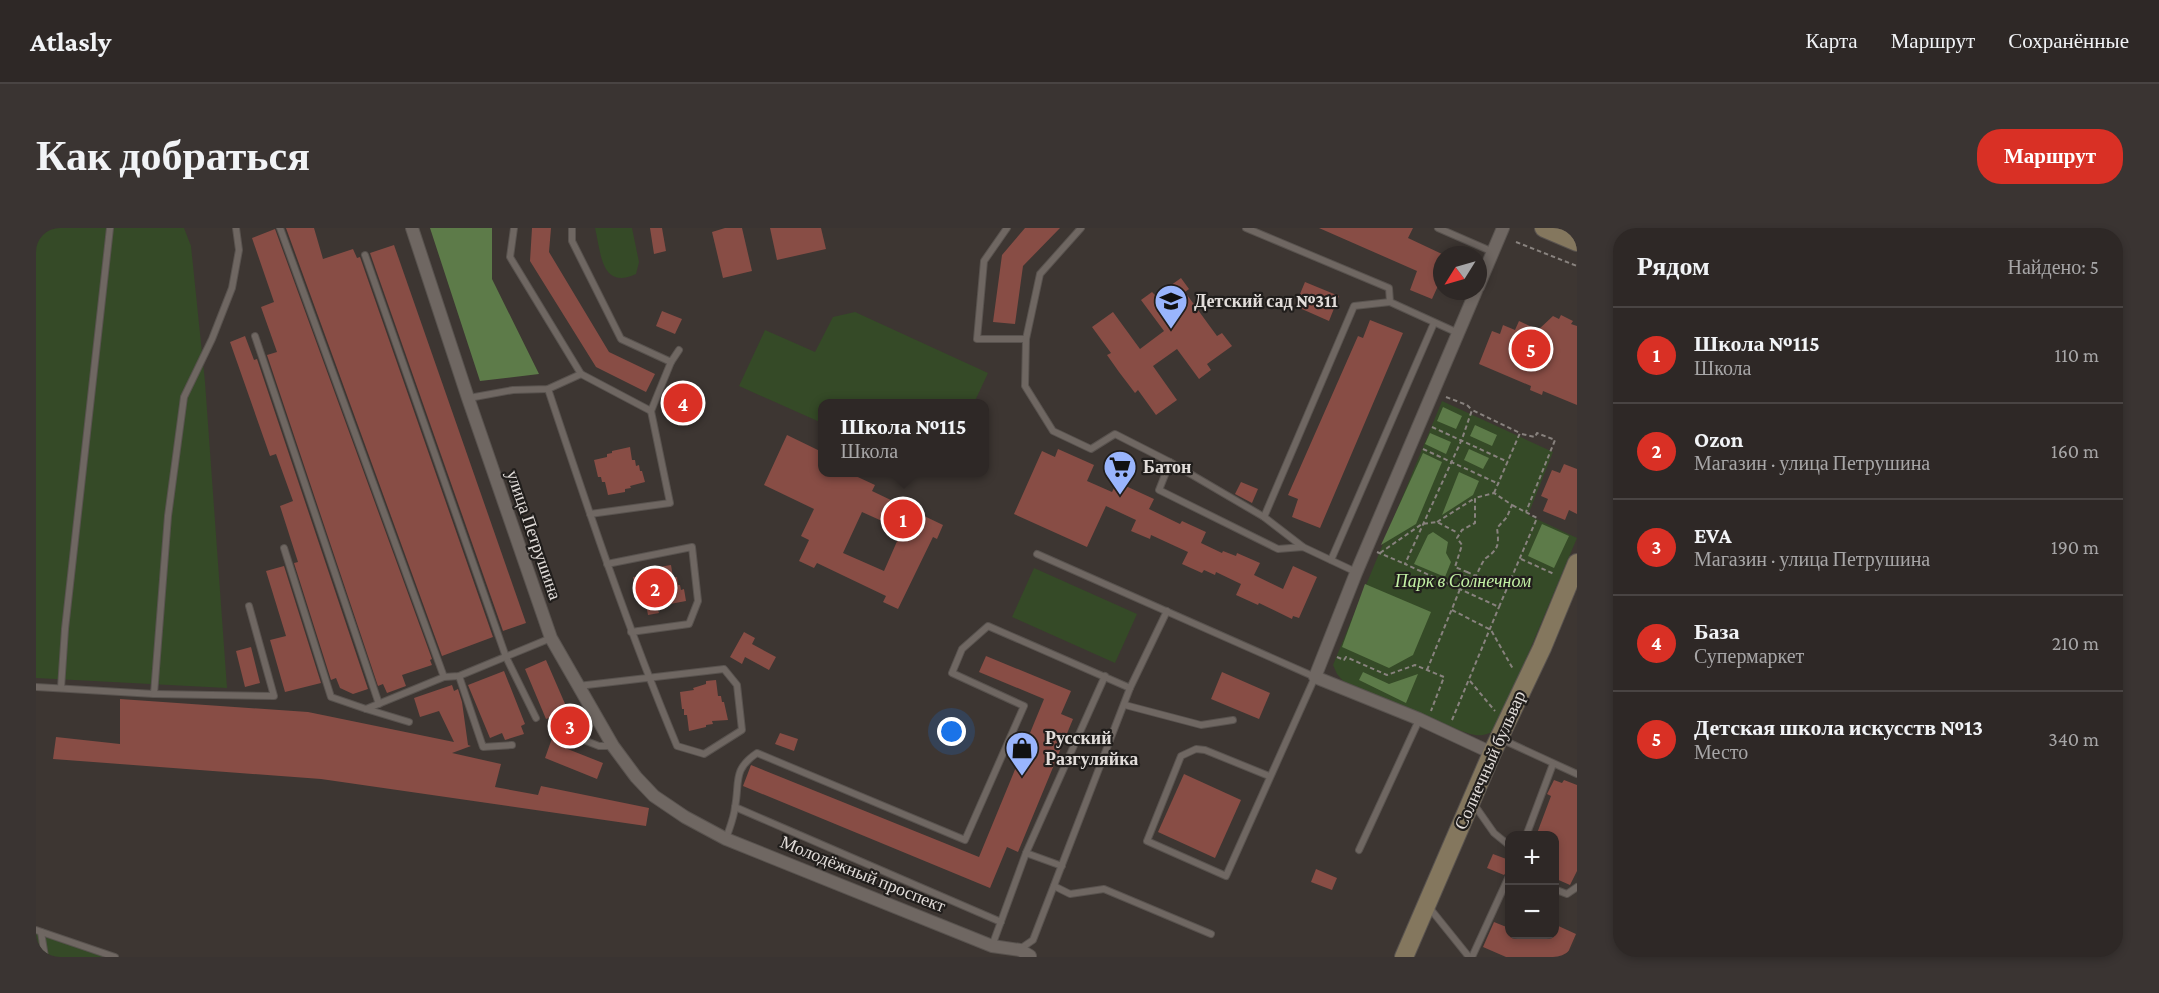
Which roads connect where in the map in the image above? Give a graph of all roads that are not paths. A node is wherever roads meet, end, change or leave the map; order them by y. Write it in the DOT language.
graph roads {
  1 [pos="110,228"];
  2 [pos="236,228"];
  3 [pos="280,228"];
  4 [pos="412,228"];
  5 [pos="514,228"];
  6 [pos="573,228"];
  7 [pos="1007,228"];
  8 [pos="1081,228"];
  9 [pos="1246,228"];
  10 [pos="1438,228"];
  11 [pos="1503,228"];
  12 [pos="1544,228"];
  13 [pos="1577,242"];
  14 [pos="1493,252"];
  15 [pos="365,255"];
  16 [pos="1487,266"];
  17 [pos="1472,300"];
  18 [pos="1390,302"];
  19 [pos="1434,323"];
  20 [pos="1458,333"];
  21 [pos="255,336"];
  22 [pos="1026,339"];
  23 [pos="679,350"];
  24 [pos="671,362"];
  25 [pos="581,374"];
  26 [pos="548,389"];
  27 [pos="468,398"];
  28 [pos="651,411"];
  29 [pos="1170,462"];
  30 [pos="590,514"];
  31 [pos="1264,517"];
  32 [pos="1303,547"];
  33 [pos="284,548"];
  34 [pos="1037,554"];
  35 [pos="1331,560"];
  36 [pos="1577,563"];
  37 [pos="608,564"];
  38 [pos="1356,573"];
  39 [pos="249,606"];
  40 [pos="1167,611"];
  41 [pos="632,632"];
  42 [pos="551,638"];
  43 [pos="506,657"];
  44 [pos="459,676"];
  45 [pos="1105,676"];
  46 [pos="444,677"];
  47 [pos="1315,677"];
  48 [pos="648,678"];
  49 [pos="577,686"];
  50 [pos="36,687"];
  51 [pos="61,688"];
  52 [pos="1130,688"];
  53 [pos="154,694"];
  54 [pos="379,704"];
  55 [pos="1125,705"];
  56 [pos="366,709"];
  57 [pos="536,717"];
  58 [pos="1424,718"];
  59 [pos="1233,720"];
  60 [pos="409,722"];
  61 [pos="576,737"];
  62 [pos="512,745"];
  63 [pos="613,746"];
  64 [pos="1495,746"];
  65 [pos="1553,764"];
  66 [pos="1577,774"];
  67 [pos="1269,776"];
  68 [pos="1471,801"];
  69 [pos="735,807"];
  70 [pos="685,817"];
  71 [pos="1528,831"];
  72 [pos="726,839"];
  73 [pos="1505,843"];
  74 [pos="1359,850"];
  75 [pos="1026,853"];
  76 [pos="1062,866"];
  77 [pos="1505,883"];
  78 [pos="1054,886"];
  79 [pos="1577,887"];
  80 [pos="1559,892"];
  81 [pos="1427,904"];
  82 [pos="1001,922"];
  83 [pos="39,931"];
  84 [pos="1211,934"];
  85 [pos="992,946"];
  86 [pos="1025,953"];
  87 [pos="45,957"];
  88 [pos="116,957"];
  89 [pos="1404,957"];
  90 [pos="1471,957"];
  1 -- 51 [label="lane"];
  2 -- 53 [label="lane"];
  3 -- 46 [label="lane"];
  4 -- 27 [label="street, улица Петрушина"];
  5 -- 25 [label="lane"];
  6 -- 24 [label="lane"];
  7 -- 22 [label="lane"];
  8 -- 22 [label="lane"];
  9 -- 18 [label="lane"];
  10 -- 14 [label="lane"];
  11 -- 14 [label="street"];
  12 -- 13 [label="street"];
  14 -- 16 [label="street"];
  15 -- 43 [label="lane"];
  17 -- 20 [label="street"];
  18 -- 19 [label="lane"];
  18 -- 31 [label="lane"];
  19 -- 20 [label="lane"];
  19 -- 35 [label="lane"];
  20 -- 38 [label="street"];
  21 -- 54 [label="lane"];
  22 -- 29 [label="lane"];
  23 -- 24 [label="lane"];
  24 -- 28 [label="lane"];
  25 -- 26 [label="lane"];
  25 -- 28 [label="lane"];
  26 -- 27 [label="lane"];
  26 -- 30 [label="lane"];
  27 -- 42 [label="street, улица Петрушина"];
  28 -- 30 [label="lane"];
  29 -- 31 [label="lane"];
  29 -- 32 [label="lane"];
  30 -- 37 [label="lane"];
  31 -- 32 [label="lane"];
  32 -- 35 [label="lane"];
  33 -- 56 [label="lane"];
  34 -- 40 [label="lane"];
  35 -- 38 [label="lane"];
  36 -- 64 [label="street, Солнечный бульвар"];
  37 -- 41 [label="lane"];
  37 -- 41 [label="lane"];
  38 -- 47 [label="street"];
  39 -- 53 [label="lane"];
  40 -- 47 [label="lane"];
  40 -- 52 [label="lane"];
  41 -- 48 [label="lane"];
  42 -- 43 [label="lane"];
  42 -- 49 [label="street, улица Петрушина"];
  43 -- 44 [label="lane"];
  43 -- 57 [label="lane"];
  44 -- 46 [label="lane"];
  44 -- 62 [label="lane"];
  45 -- 52 [label="lane"];
  45 -- 69 [label="lane"];
  45 -- 75 [label="lane"];
  46 -- 54 [label="lane"];
  47 -- 58 [label="street"];
  47 -- 67 [label="lane"];
  48 -- 48 [label="lane"];
  48 -- 49 [label="lane"];
  49 -- 63 [label="street, улица Петрушина"];
  50 -- 51 [label="lane"];
  51 -- 53 [label="lane"];
  52 -- 55 [label="lane"];
  54 -- 56 [label="lane"];
  55 -- 59 [label="lane"];
  55 -- 76 [label="lane"];
  56 -- 60 [label="lane"];
  58 -- 64 [label="street"];
  58 -- 74 [label="lane"];
  61 -- 63 [label="lane"];
  63 -- 70 [label="street, улица Петрушина"];
  64 -- 65 [label="lane"];
  64 -- 68 [label="street, Солнечный бульвар"];
  65 -- 66 [label="lane"];
  65 -- 71 [label="lane"];
  67 -- 67 [label="lane"];
  68 -- 73 [label="lane"];
  68 -- 81 [label="street, Солнечный бульвар"];
  69 -- 72 [label="lane"];
  69 -- 82 [label="lane"];
  70 -- 72 [label="street, Молодёжный проспект"];
  72 -- 85 [label="street, Молодёжный проспект"];
  75 -- 76 [label="lane"];
  75 -- 82 [label="lane"];
  76 -- 78 [label="lane"];
  77 -- 90 [label="lane"];
  78 -- 84 [label="lane"];
  78 -- 86 [label="lane"];
  79 -- 80 [label="lane"];
  81 -- 89 [label="street, Солнечный бульвар"];
  81 -- 90 [label="lane"];
  82 -- 85 [label="lane"];
  83 -- 87 [label="lane"];
  83 -- 88 [label="lane"];
  85 -- 86 [label="street, Молодёжный проспект"];
}
